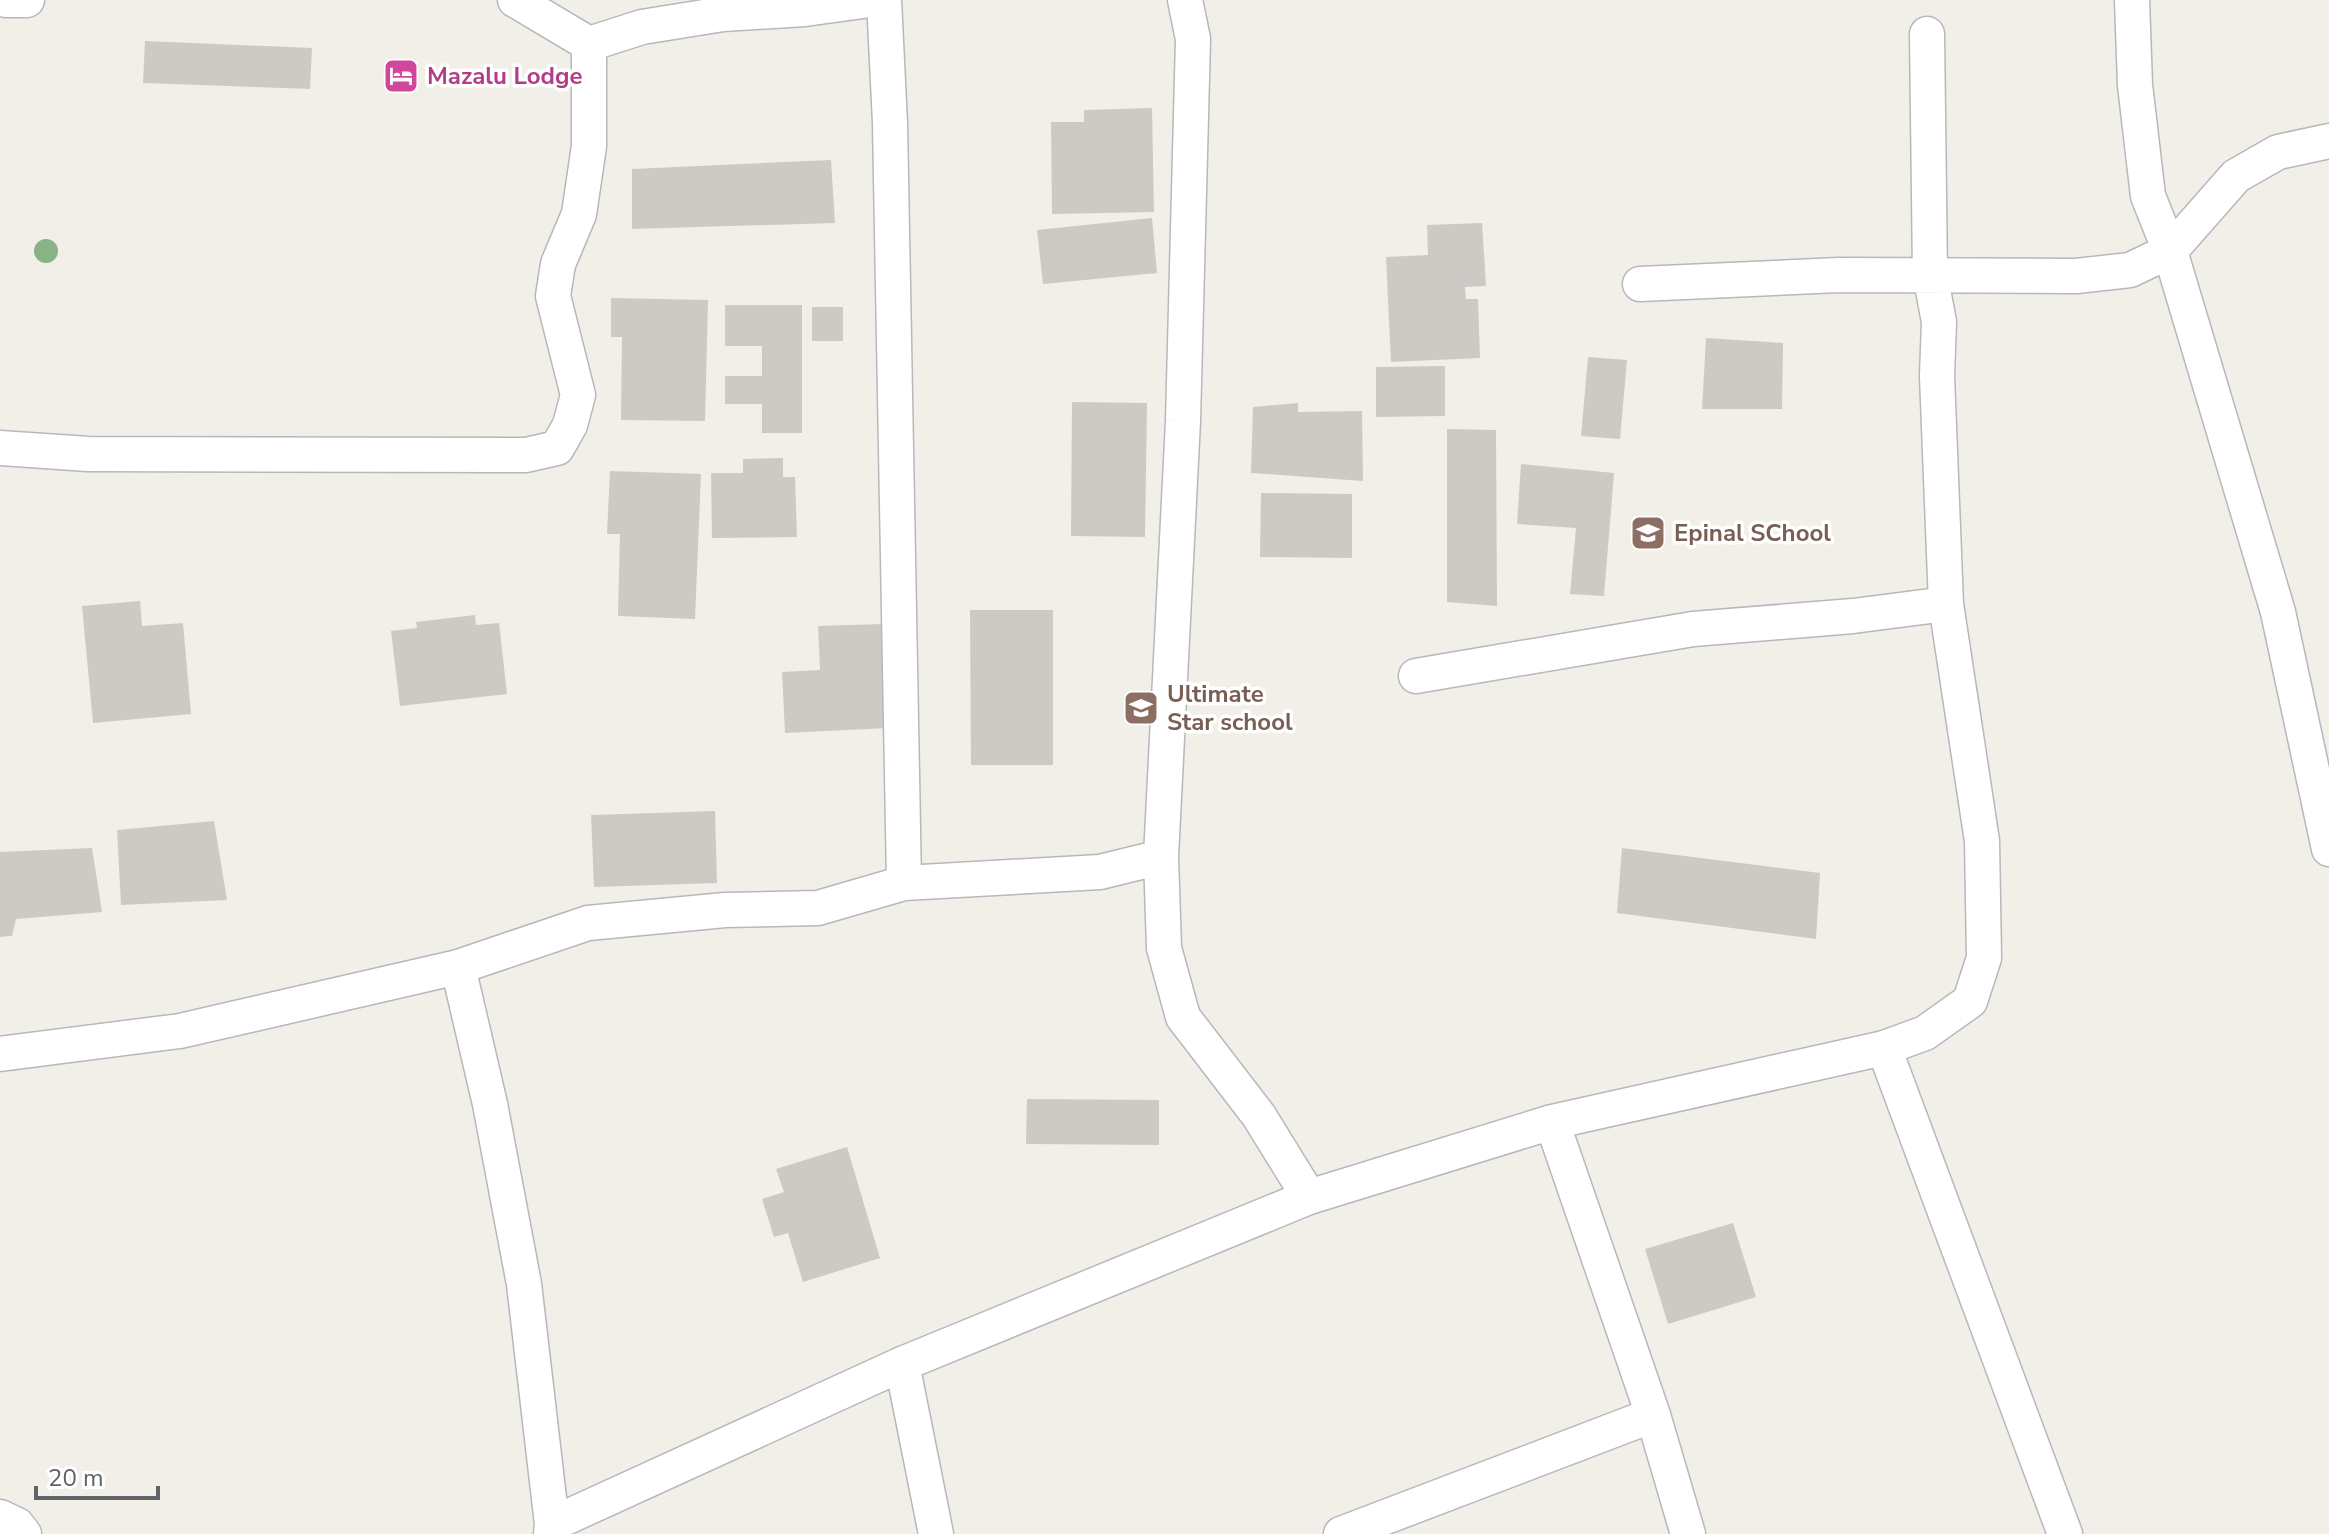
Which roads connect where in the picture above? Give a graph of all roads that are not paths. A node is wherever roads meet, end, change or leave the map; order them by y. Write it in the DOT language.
graph roads {
  1 [pos="6,0"];
  2 [pos="27,0"];
  3 [pos="515,0"];
  4 [pos="870,0"];
  5 [pos="884,0"];
  6 [pos="1185,0"];
  7 [pos="2132,0"];
  8 [pos="1927,34"];
  9 [pos="589,44"];
  10 [pos="2329,141"];
  11 [pos="2170,251"];
  12 [pos="1930,274"];
  13 [pos="1640,284"];
  14 [pos="0,448"];
  15 [pos="1946,604"];
  16 [pos="1416,676"];
  17 [pos="2329,849"];
  18 [pos="1161,857"];
  19 [pos="904,883"];
  20 [pos="458,967"];
  21 [pos="1884,1048"];
  22 [pos="0,1054"];
  23 [pos="1552,1122"];
  24 [pos="1309,1197"];
  25 [pos="902,1364"];
  26 [pos="1653,1415"];
  27 [pos="0,1517"];
  28 [pos="551,1529"];
  29 [pos="24,1534"];
  30 [pos="936,1534"];
  31 [pos="1341,1534"];
  32 [pos="1688,1534"];
  33 [pos="2065,1534"];
  1 -- 2 [label="street"];
  3 -- 9 [label="street"];
  4 -- 9 [label="street"];
  5 -- 19 [label="street"];
  6 -- 18 [label="street"];
  7 -- 11 [label="street"];
  8 -- 12 [label="street"];
  9 -- 14 [label="street"];
  10 -- 11 [label="street"];
  11 -- 12 [label="street"];
  11 -- 17 [label="street"];
  12 -- 13 [label="street"];
  12 -- 15 [label="street"];
  15 -- 16 [label="street"];
  15 -- 21 [label="street"];
  18 -- 19 [label="street"];
  18 -- 24 [label="street"];
  19 -- 20 [label="street"];
  20 -- 22 [label="street"];
  20 -- 28 [label="street"];
  21 -- 23 [label="street"];
  21 -- 33 [label="street"];
  23 -- 24 [label="street"];
  23 -- 26 [label="street"];
  24 -- 25 [label="street"];
  25 -- 28 [label="street"];
  25 -- 30 [label="street"];
  26 -- 31 [label="street"];
  26 -- 32 [label="street"];
  27 -- 29 [label="street"];
}
